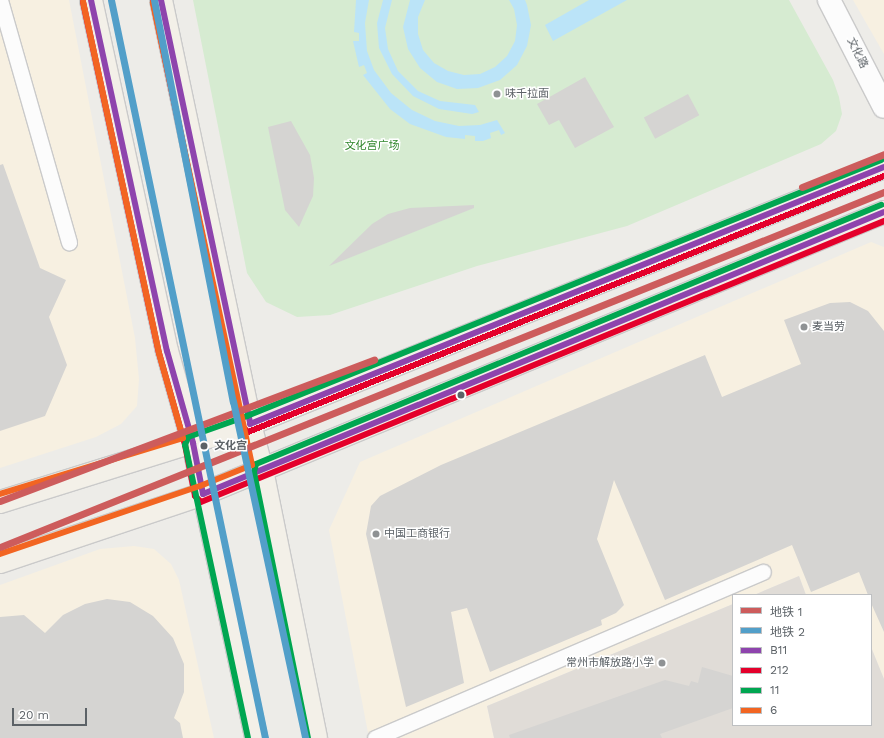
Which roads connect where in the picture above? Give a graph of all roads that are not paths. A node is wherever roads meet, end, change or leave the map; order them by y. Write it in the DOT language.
graph roads {
  1 [pos="0,0"];
  2 [pos="91,0"];
  3 [pos="161,0"];
  4 [pos="829,0"];
  5 [pos="884,107"];
  6 [pos="884,166"];
  7 [pos="884,212"];
  8 [pos="69,242"];
  9 [pos="250,424"];
  10 [pos="193,443"];
  11 [pos="262,470"];
  12 [pos="203,494"];
  13 [pos="0,502"];
  14 [pos="0,562"];
  15 [pos="762,572"];
  16 [pos="256,738"];
  17 [pos="316,738"];
  18 [pos="376,738"];
  1 -- 8 [label="lane"];
  2 -- 10 [label="main road"];
  3 -- 9 [label="main road"];
  4 -- 5 [label="street, 文化路"];
  6 -- 9 [label="main road"];
  7 -- 11 [label="main road"];
  9 -- 10 [label="main road"];
  9 -- 11 [label="main road"];
  10 -- 12 [label="main road"];
  10 -- 13 [label="main road"];
  11 -- 12 [label="main road"];
  11 -- 17 [label="main road"];
  12 -- 14 [label="main road"];
  12 -- 16 [label="main road"];
  15 -- 18 [label="lane"];
}
